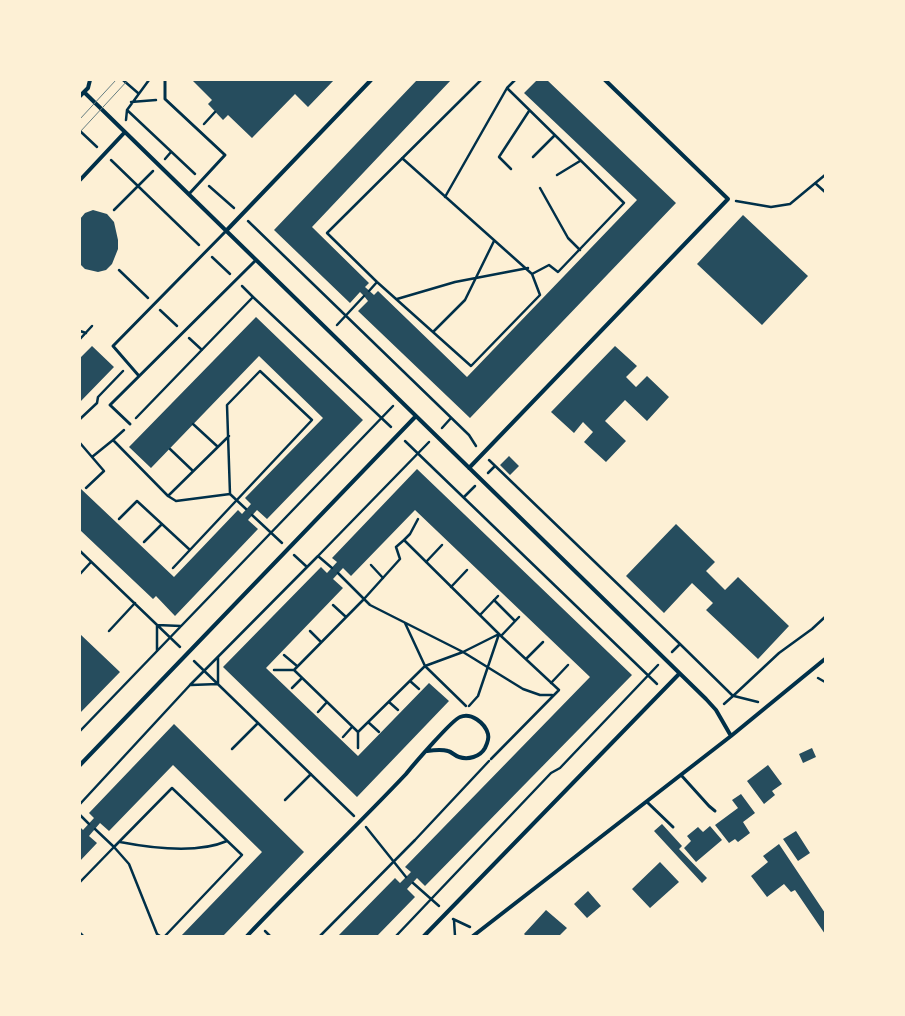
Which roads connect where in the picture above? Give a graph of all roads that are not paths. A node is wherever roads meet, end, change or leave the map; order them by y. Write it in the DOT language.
graph roads {
  1 [pos="90,80"];
  2 [pos="165,80"];
  3 [pos="371,80"];
  4 [pos="606,80"];
  5 [pos="85,93"];
  6 [pos="80,96"];
  7 [pos="125,132"];
  8 [pos="80,180"];
  9 [pos="189,194"];
  10 [pos="226,231"];
  11 [pos="256,260"];
  12 [pos="139,376"];
  13 [pos="416,416"];
  14 [pos="130,424"];
  15 [pos="469,468"];
  16 [pos="825,659"];
  17 [pos="679,674"];
  18 [pos="731,736"];
  19 [pos="427,751"];
  20 [pos="80,765"];
  21 [pos="681,775"];
  22 [pos="647,802"];
  23 [pos="715,811"];
  24 [pos="673,826"];
  25 [pos="247,936"];
  26 [pos="424,936"];
  27 [pos="473,936"];
  1 -- 5 [label="street"];
  2 -- 9 [label="lane"];
  3 -- 10 [label="street"];
  4 -- 15 [label="street"];
  5 -- 6 [label="street"];
  5 -- 7 [label="street"];
  7 -- 8 [label="street"];
  7 -- 9 [label="street"];
  9 -- 10 [label="street"];
  10 -- 11 [label="street"];
  10 -- 12 [label="lane"];
  11 -- 12 [label="lane"];
  11 -- 13 [label="street"];
  12 -- 14 [label="lane"];
  13 -- 15 [label="street"];
  13 -- 20 [label="street"];
  15 -- 17 [label="street"];
  16 -- 18 [label="street"];
  17 -- 18 [label="street"];
  17 -- 26 [label="street"];
  18 -- 21 [label="street"];
  19 -- 19 [label="street"];
  19 -- 25 [label="street"];
  21 -- 22 [label="street"];
  21 -- 23 [label="lane"];
  22 -- 24 [label="lane"];
  22 -- 27 [label="street"];
}
